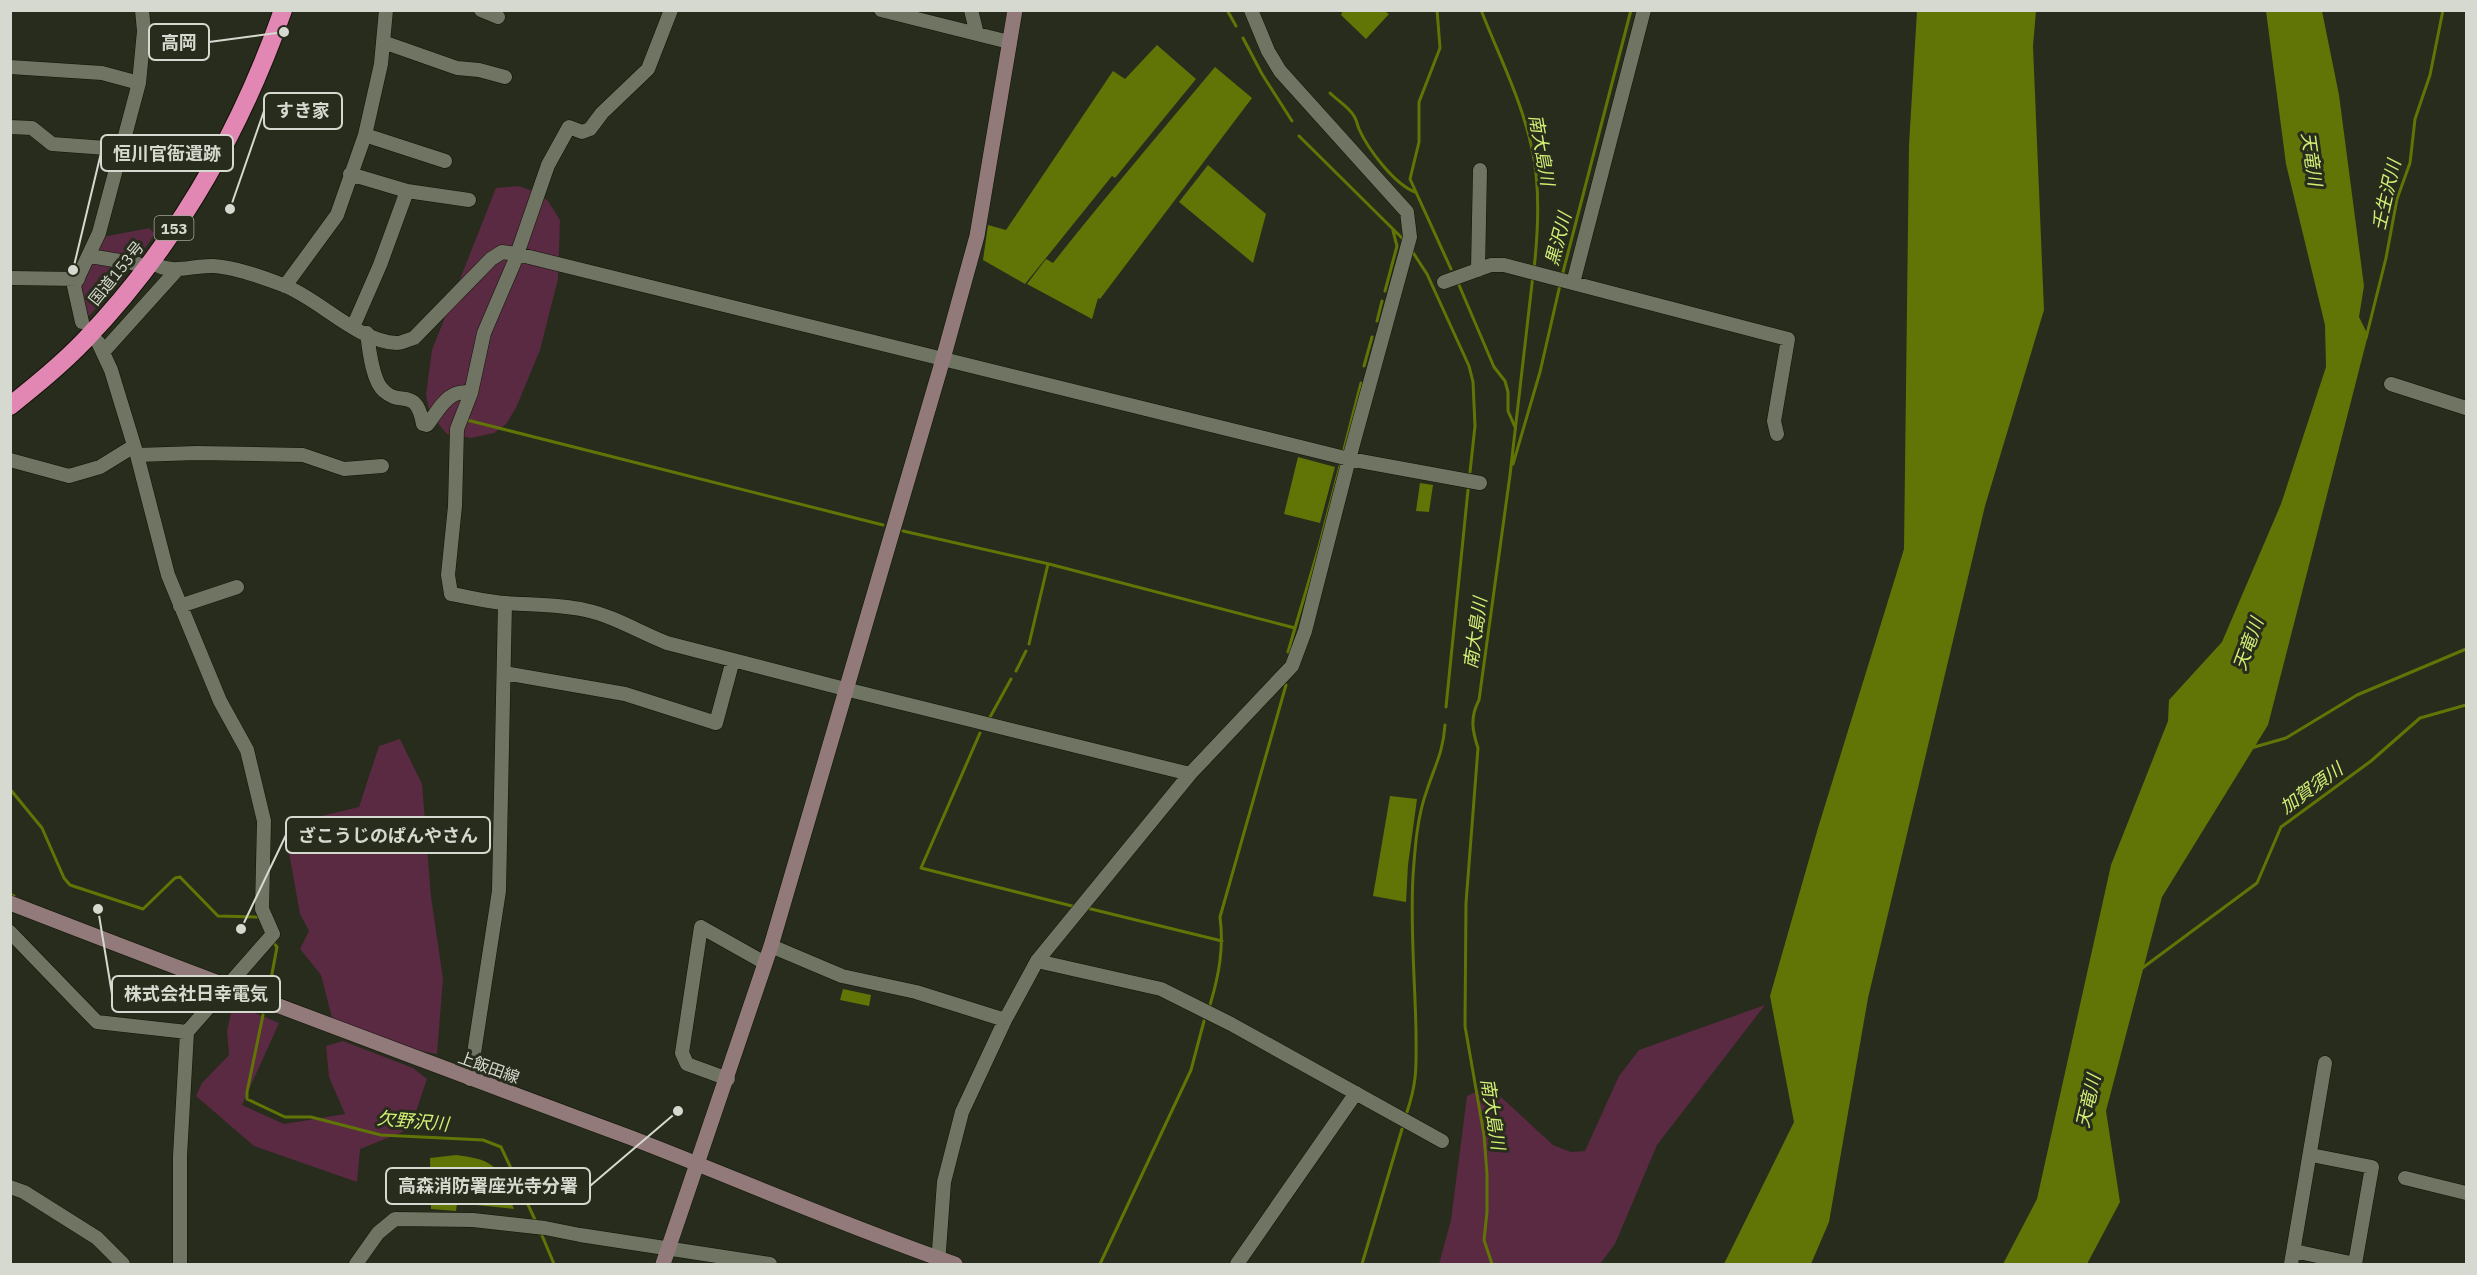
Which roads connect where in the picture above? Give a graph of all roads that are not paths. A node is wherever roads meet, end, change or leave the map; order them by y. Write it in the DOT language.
graph roads {
  1 [pos="142,10"];
  2 [pos="283,10"];
  3 [pos="386,10"];
  4 [pos="481,10"];
  5 [pos="671,10"];
  6 [pos="881,10"];
  7 [pos="971,10"];
  8 [pos="1015,10"];
  9 [pos="1251,10"];
  10 [pos="1644,10"];
  11 [pos="498,17"];
  12 [pos="977,34"];
  13 [pos="383,42"];
  14 [pos="1010,42"];
  15 [pos="10,67"];
  16 [pos="505,78"];
  17 [pos="139,83"];
  18 [pos="10,127"];
  19 [pos="365,135"];
  20 [pos="120,149"];
  21 [pos="445,161"];
  22 [pos="1480,170"];
  23 [pos="350,174"];
  24 [pos="407,191"];
  25 [pos="469,200"];
  26 [pos="517,254"];
  27 [pos="90,256"];
  28 [pos="148,266"];
  29 [pos="1478,270"];
  30 [pos="176,271"];
  31 [pos="10,278"];
  32 [pos="78,279"];
  33 [pos="1559,279"];
  34 [pos="1444,282"];
  35 [pos="285,286"];
  36 [pos="82,322"];
  37 [pos="353,327"];
  38 [pos="367,333"];
  39 [pos="943,359"];
  40 [pos="2391,384"];
  41 [pos="471,393"];
  42 [pos="10,406"];
  43 [pos="2466,408"];
  44 [pos="1777,434"];
  45 [pos="136,451"];
  46 [pos="1349,459"];
  47 [pos="10,460"];
  48 [pos="382,466"];
  49 [pos="1480,483"];
  50 [pos="237,587"];
  51 [pos="505,603"];
  52 [pos="180,606"];
  53 [pos="733,660"];
  54 [pos="504,673"];
  55 [pos="845,689"];
  56 [pos="1190,774"];
  57 [pos="10,903"];
  58 [pos="10,932"];
  59 [pos="771,946"];
  60 [pos="1037,961"];
  61 [pos="765,963"];
  62 [pos="228,988"];
  63 [pos="1005,1020"];
  64 [pos="187,1032"];
  65 [pos="2325,1064"];
  66 [pos="470,1079"];
  67 [pos="728,1079"];
  68 [pos="1356,1094"];
  69 [pos="1442,1141"];
  70 [pos="2311,1155"];
  71 [pos="697,1164"];
  72 [pos="2405,1178"];
  73 [pos="10,1187"];
  74 [pos="2466,1193"];
  75 [pos="669,1249"];
  76 [pos="2293,1258"];
  77 [pos="939,1262"];
  78 [pos="123,1264"];
  79 [pos="180,1264"];
  80 [pos="356,1264"];
  81 [pos="663,1264"];
  82 [pos="770,1264"];
  83 [pos="956,1264"];
  84 [pos="1237,1264"];
  1 -- 17 [label="street"];
  2 -- 28 [label="highway, 国道153号 / 153"];
  3 -- 13 [label="street"];
  4 -- 11 [label="street"];
  5 -- 26 [label="street"];
  6 -- 12 [label="street"];
  7 -- 12 [label="street"];
  8 -- 14 [label="street"];
  9 -- 46 [label="street"];
  10 -- 33 [label="street"];
  12 -- 14 [label="street"];
  13 -- 16 [label="street"];
  13 -- 19 [label="street"];
  14 -- 39 [label="street"];
  15 -- 17 [label="street"];
  17 -- 20 [label="street"];
  18 -- 20 [label="street"];
  19 -- 21 [label="street"];
  19 -- 23 [label="street"];
  20 -- 27 [label="street"];
  22 -- 29 [label="street"];
  23 -- 24 [label="street"];
  23 -- 35 [label="street"];
  24 -- 25 [label="street"];
  24 -- 37 [label="street"];
  26 -- 38 [label="street"];
  26 -- 39 [label="street"];
  26 -- 41 [label="street"];
  27 -- 28 [label="street"];
  27 -- 32 [label="street"];
  28 -- 30 [label="street"];
  28 -- 42 [label="highway, 国道153号 / 153"];
  29 -- 33 [label="street"];
  29 -- 34 [label="street"];
  30 -- 35 [label="street"];
  30 -- 45 [label="street"];
  31 -- 32 [label="street"];
  32 -- 36 [label="street"];
  33 -- 44 [label="street"];
  35 -- 37 [label="street"];
  37 -- 38 [label="street"];
  38 -- 41 [label="street"];
  39 -- 46 [label="street"];
  39 -- 55 [label="street"];
  40 -- 43 [label="street"];
  41 -- 51 [label="street"];
  45 -- 47 [label="street"];
  45 -- 48 [label="street"];
  45 -- 52 [label="street"];
  46 -- 49 [label="street"];
  46 -- 56 [label="street"];
  50 -- 52 [label="street"];
  51 -- 53 [label="street"];
  51 -- 54 [label="street"];
  52 -- 62 [label="street"];
  53 -- 54 [label="street"];
  53 -- 55 [label="street"];
  54 -- 66 [label="street"];
  55 -- 56 [label="street"];
  55 -- 59 [label="street"];
  56 -- 60 [label="street"];
  57 -- 62 [label="street, 上飯田線"];
  58 -- 64 [label="street"];
  59 -- 61 [label="street"];
  59 -- 63 [label="street"];
  60 -- 63 [label="street"];
  60 -- 68 [label="street"];
  61 -- 67 [label="street"];
  61 -- 67 [label="street"];
  62 -- 64 [label="street"];
  62 -- 66 [label="street, 上飯田線"];
  63 -- 77 [label="street"];
  64 -- 79 [label="street"];
  65 -- 70 [label="street"];
  66 -- 71 [label="street, 上飯田線"];
  67 -- 71 [label="street"];
  68 -- 69 [label="street"];
  68 -- 84 [label="street"];
  70 -- 76 [label="street"];
  70 -- 76 [label="street"];
  71 -- 75 [label="street"];
  71 -- 77 [label="street, 上飯田線"];
  72 -- 74 [label="street"];
  73 -- 78 [label="street"];
  75 -- 80 [label="street"];
  75 -- 81 [label="street"];
  75 -- 82 [label="street"];
  77 -- 83 [label="street, 上飯田線"];
}
